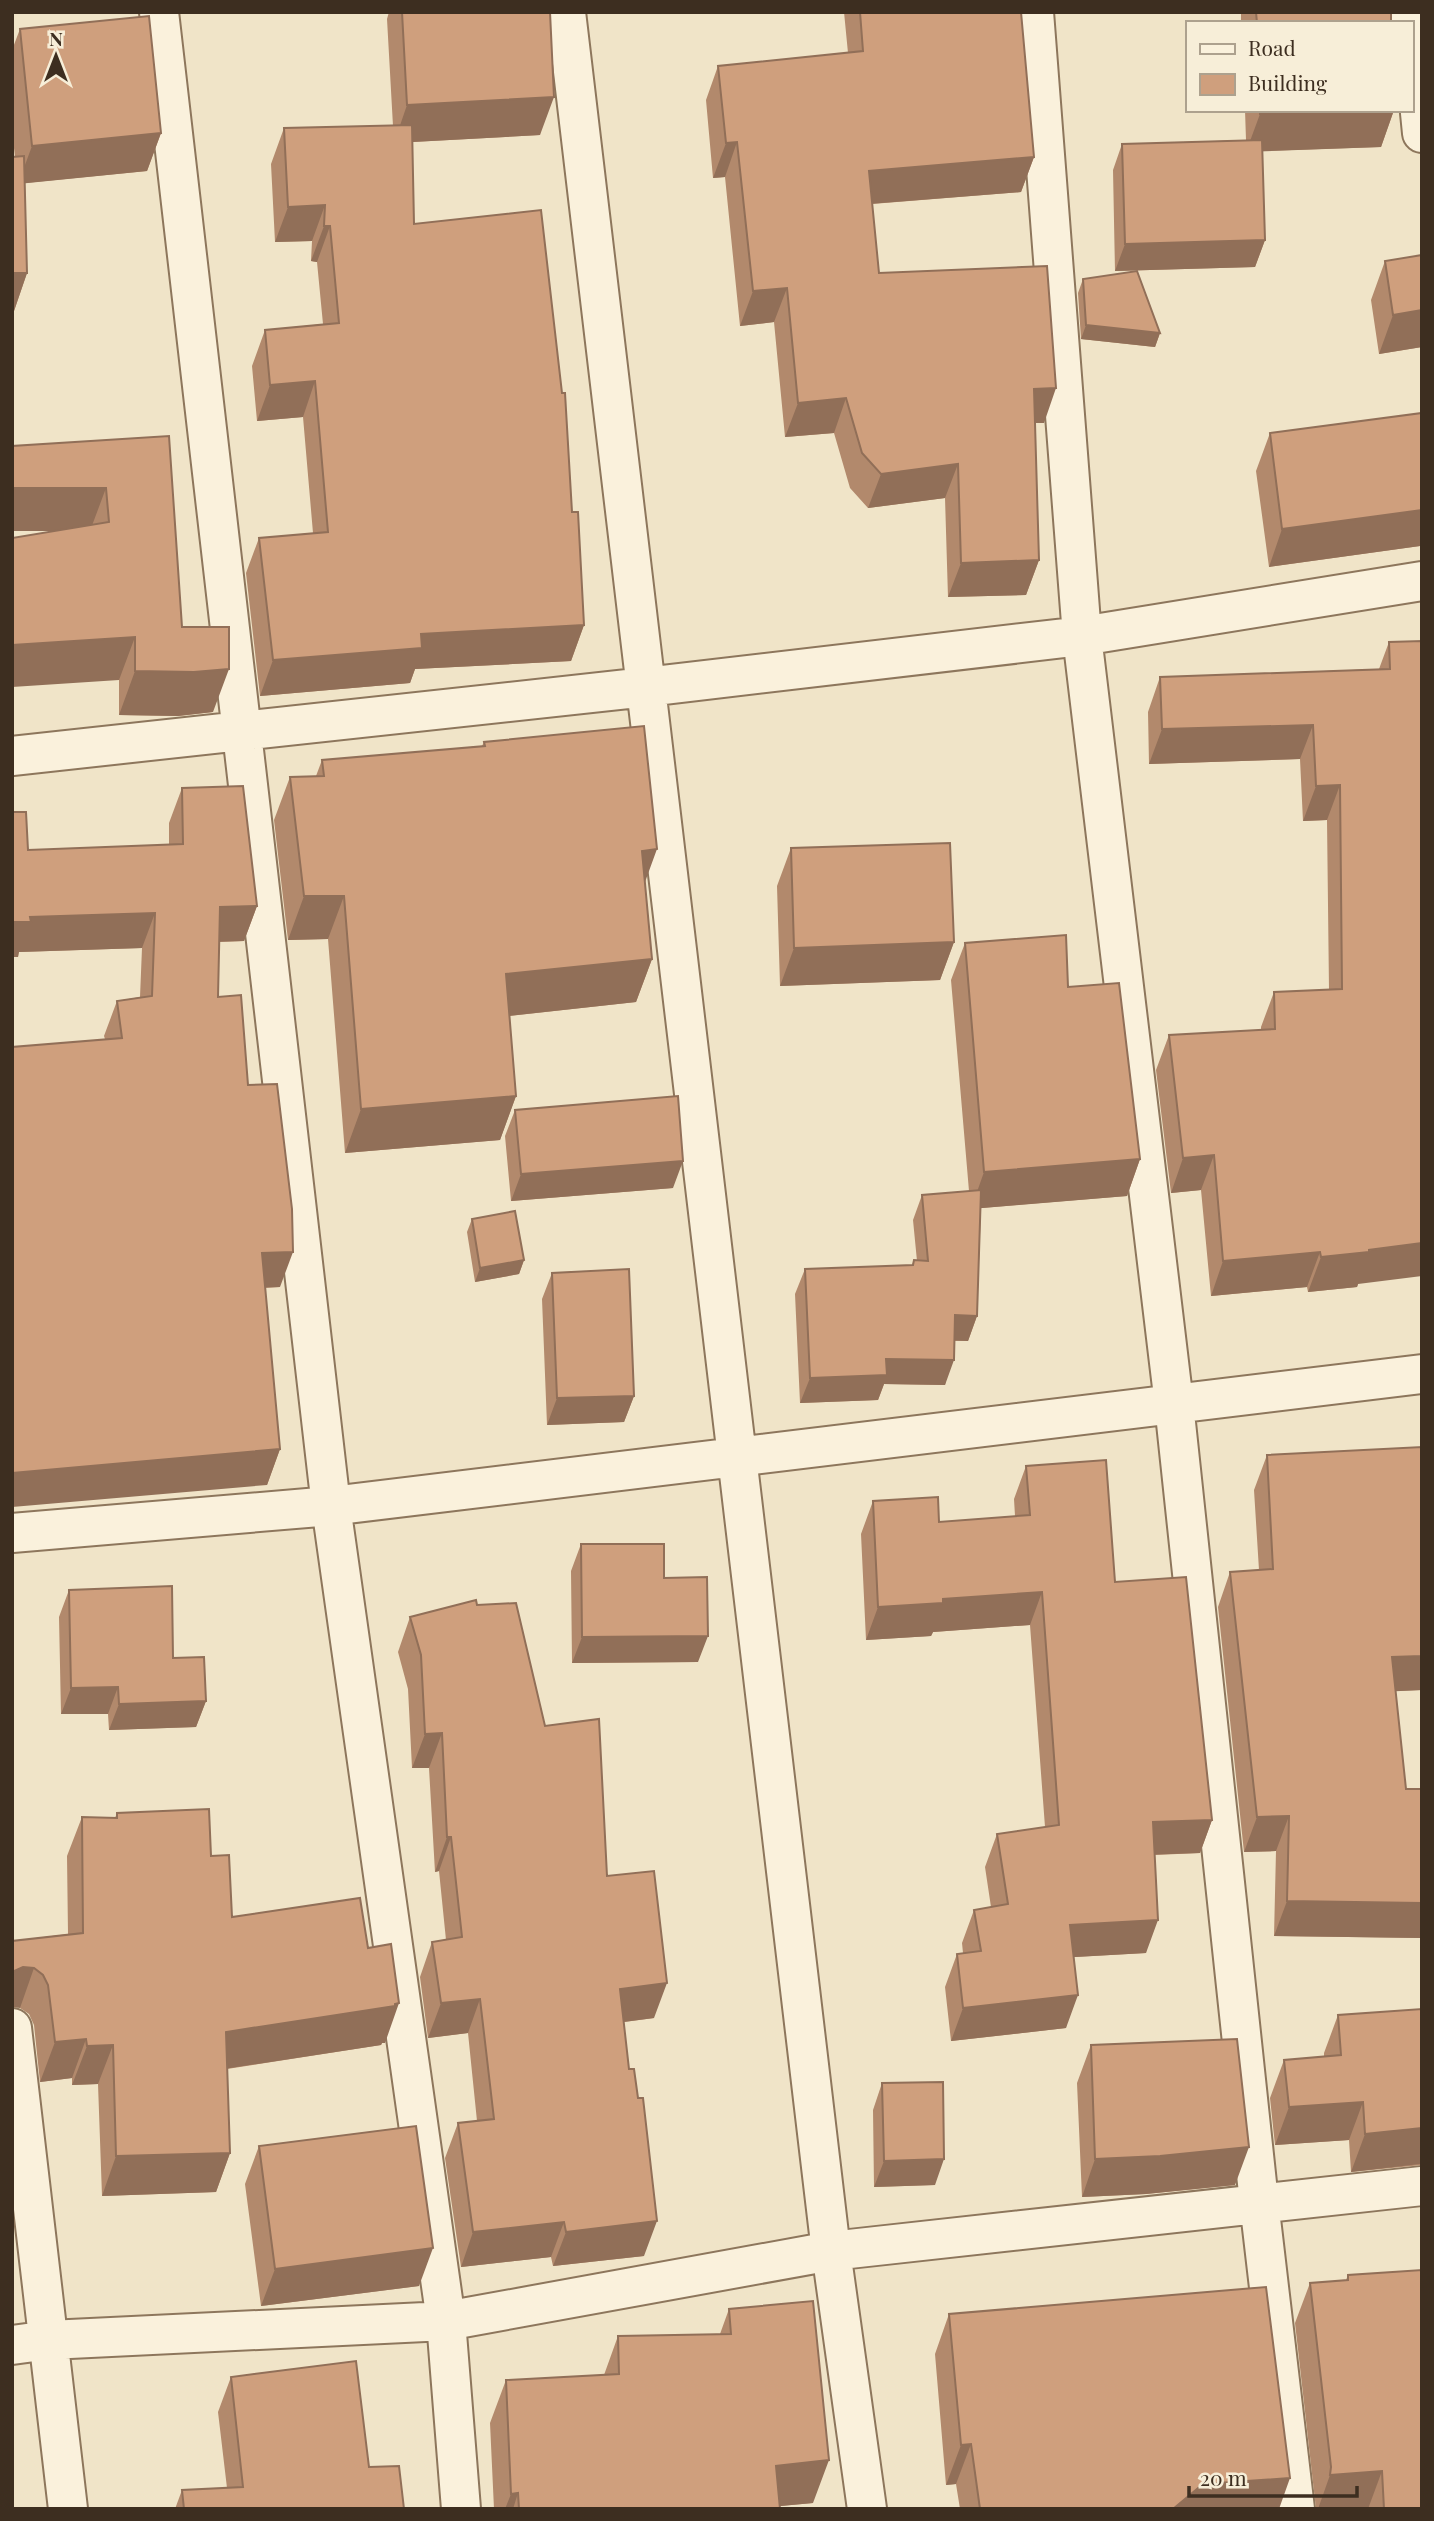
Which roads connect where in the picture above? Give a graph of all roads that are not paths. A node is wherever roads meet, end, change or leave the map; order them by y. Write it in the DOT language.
graph roads {
  1 [pos="159,12"];
  2 [pos="566,12"];
  3 [pos="1034,12"];
  4 [pos="1413,42"];
  5 [pos="1422,133"];
  6 [pos="1422,581"];
  7 [pos="1082,636"];
  8 [pos="646,687"];
  9 [pos="241,731"];
  10 [pos="12,756"];
  11 [pos="1422,1374"];
  12 [pos="1174,1405"];
  13 [pos="738,1458"];
  14 [pos="331,1506"];
  15 [pos="12,1533"];
  16 [pos="12,2028"];
  17 [pos="1422,2186"];
  18 [pos="1259,2202"];
  19 [pos="831,2251"];
  20 [pos="446,2321"];
  21 [pos="31,2343"];
  22 [pos="68,2509"];
  23 [pos="461,2509"];
  24 [pos="867,2509"];
  25 [pos="1295,2509"];
  1 -- 9 [label="street"];
  2 -- 8 [label="street"];
  3 -- 7 [label="street"];
  4 -- 5 [label="street"];
  6 -- 7 [label="street"];
  7 -- 8 [label="street"];
  7 -- 12 [label="street"];
  8 -- 9 [label="street"];
  8 -- 13 [label="street"];
  9 -- 10 [label="street"];
  9 -- 14 [label="street"];
  11 -- 12 [label="street"];
  12 -- 13 [label="street"];
  12 -- 18 [label="street"];
  13 -- 14 [label="street"];
  13 -- 19 [label="street"];
  14 -- 15 [label="street"];
  14 -- 20 [label="street"];
  16 -- 21 [label="street"];
  17 -- 18 [label="street"];
  18 -- 19 [label="street"];
  18 -- 25 [label="street"];
  19 -- 20 [label="street"];
  19 -- 24 [label="street"];
  20 -- 21 [label="street"];
  20 -- 23 [label="street"];
  21 -- 22 [label="street"];
}
